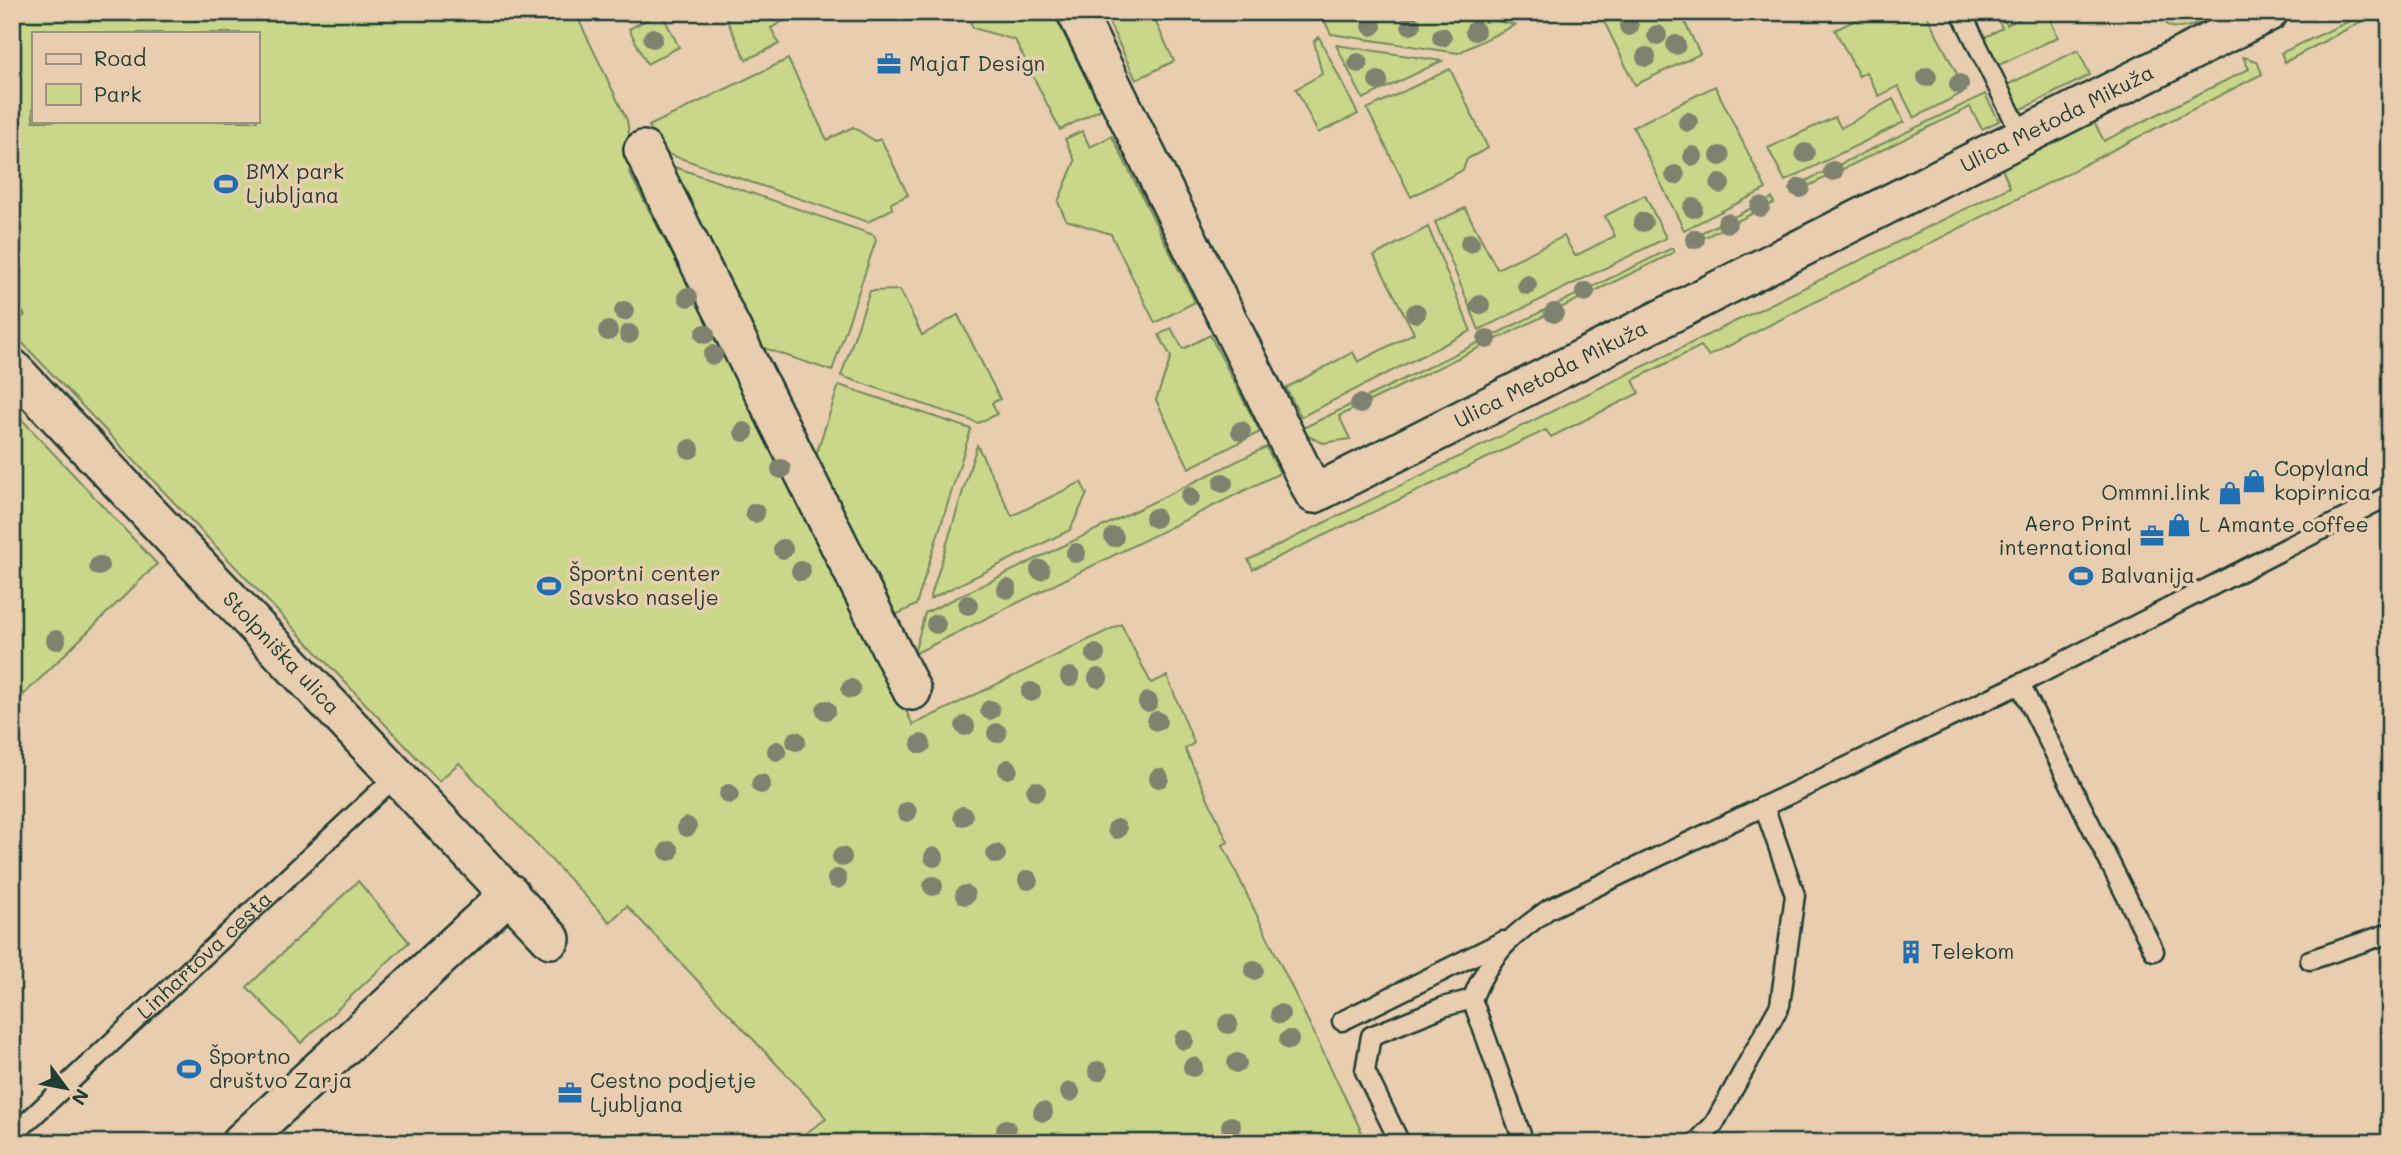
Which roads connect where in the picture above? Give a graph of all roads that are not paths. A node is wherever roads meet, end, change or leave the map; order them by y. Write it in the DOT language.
graph roads {
  1 [pos="1076,12"];
  2 [pos="1961,12"];
  3 [pos="2269,12"];
  4 [pos="2022,136"];
  5 [pos="643,150"];
  6 [pos="12,368"];
  7 [pos="2390,495"];
  8 [pos="2020,684"];
  9 [pos="912,691"];
  10 [pos="398,774"];
  11 [pos="1764,806"];
  12 [pos="510,893"];
  13 [pos="2390,933"];
  14 [pos="551,939"];
  15 [pos="1506,940"];
  16 [pos="2154,951"];
  17 [pos="2310,960"];
  18 [pos="1472,999"];
  19 [pos="1342,1021"];
  20 [pos="12,1136"];
  21 [pos="240,1143"];
  22 [pos="1401,1143"];
  23 [pos="1524,1143"];
  24 [pos="1696,1143"];
  1 -- 4 [label="street, Ulica Metoda Mikuža"];
  2 -- 4 [label="lane"];
  3 -- 4 [label="street, Ulica Metoda Mikuža"];
  5 -- 9 [label="street"];
  6 -- 10 [label="street, Stolpniška ulica"];
  7 -- 8 [label="lane"];
  8 -- 11 [label="lane"];
  8 -- 16 [label="lane"];
  10 -- 12 [label="street, Stolpniška ulica"];
  10 -- 20 [label="lane, Linhartova cesta"];
  11 -- 15 [label="lane"];
  11 -- 24 [label="lane"];
  12 -- 14 [label="street, Stolpniška ulica"];
  12 -- 21 [label="street"];
  13 -- 17 [label="lane"];
  15 -- 18 [label="lane"];
  15 -- 19 [label="lane"];
  18 -- 22 [label="lane"];
  18 -- 23 [label="lane"];
}
